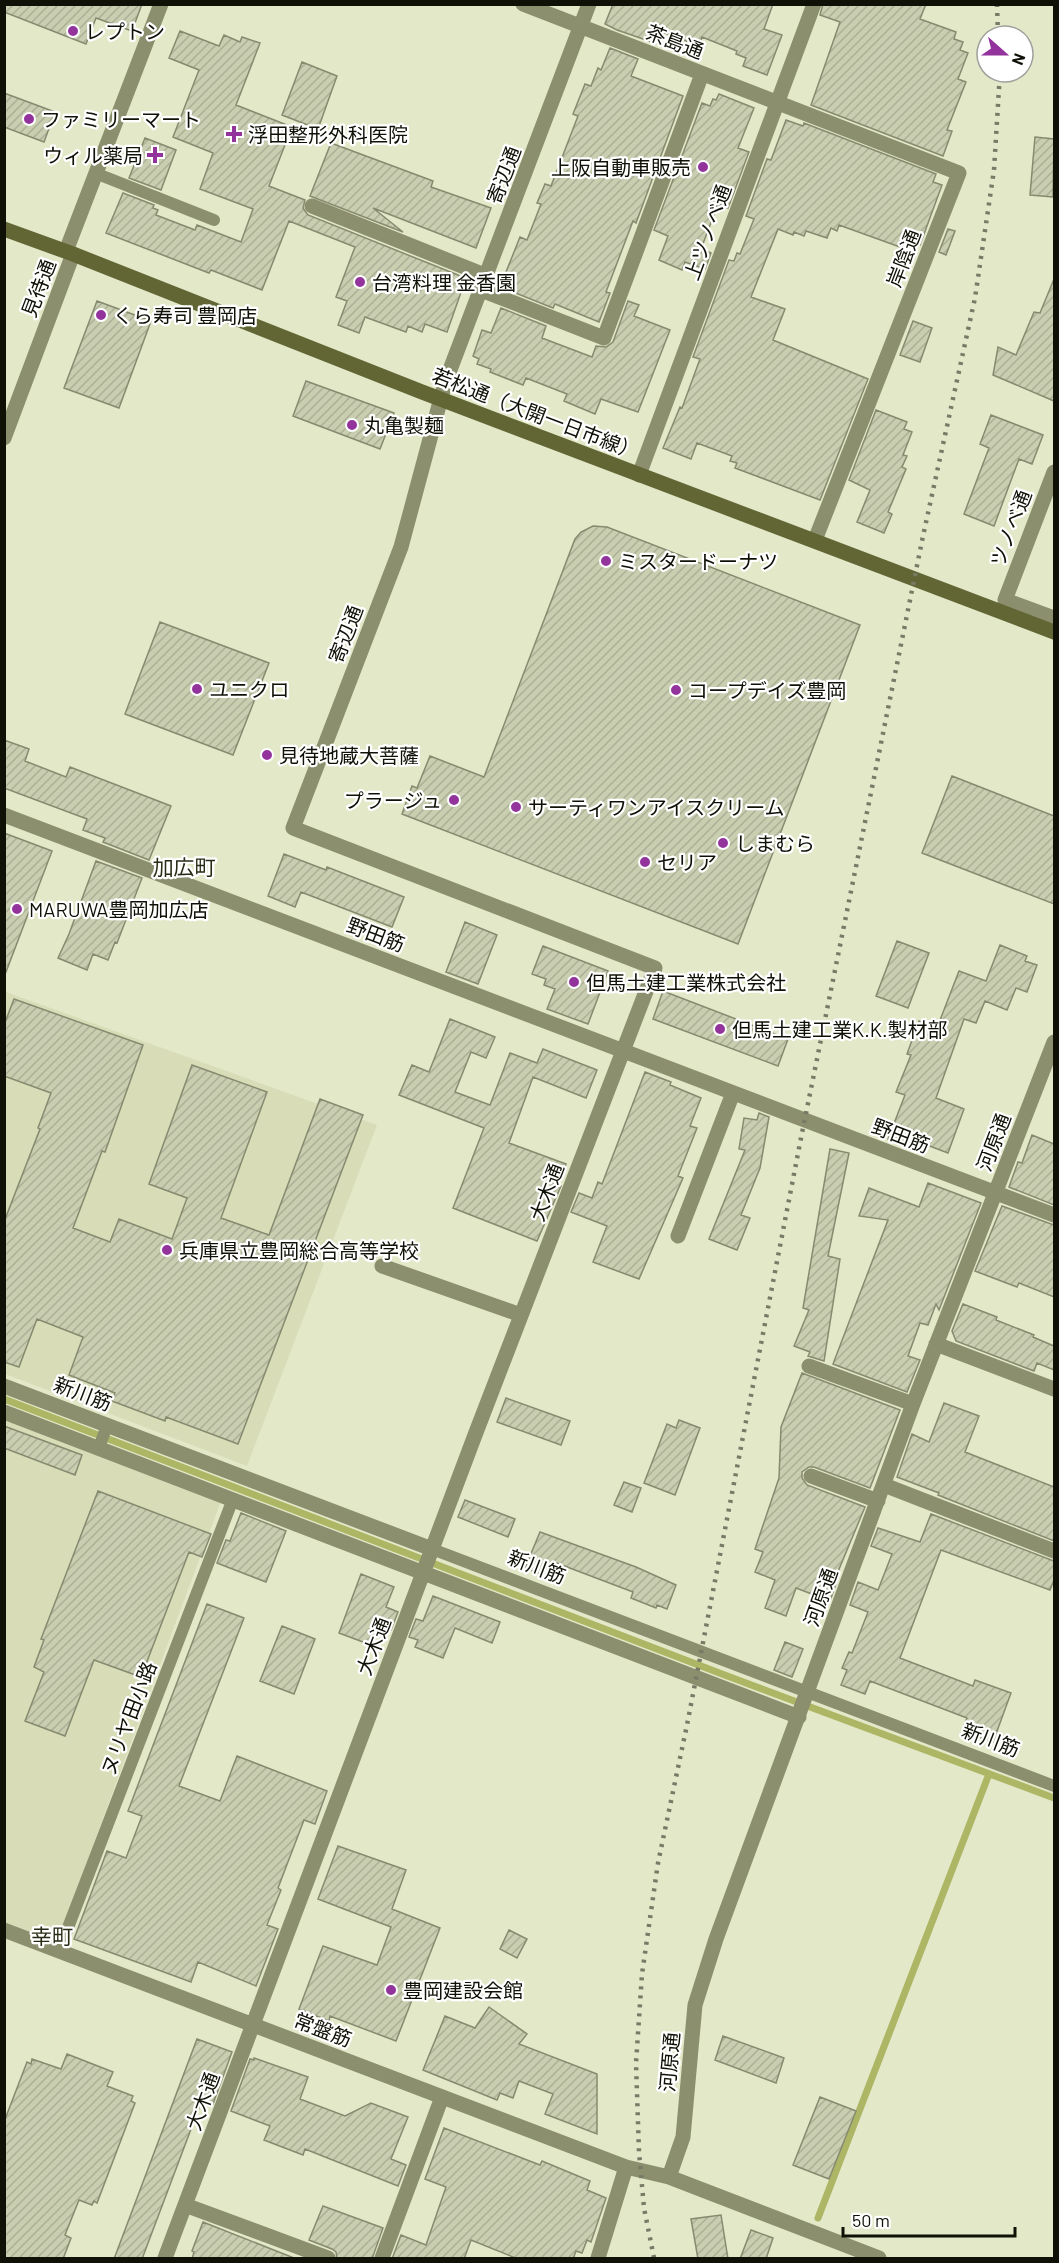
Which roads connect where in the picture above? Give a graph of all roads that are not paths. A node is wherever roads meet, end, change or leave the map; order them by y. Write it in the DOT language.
graph roads {
  1 [pos="161,4"];
  2 [pos="523,4"];
  3 [pos="589,4"];
  4 [pos="814,4"];
  5 [pos="581,27"];
  6 [pos="702,74"];
  7 [pos="778,102"];
  8 [pos="95,173"];
  9 [pos="312,206"];
  10 [pos="214,220"];
  11 [pos="4,229"];
  12 [pos="69,252"];
  13 [pos="484,283"];
  14 [pos="439,399"];
  15 [pos="4,438"];
  16 [pos="1054,472"];
  17 [pos="639,475"];
  18 [pos="814,540"];
  19 [pos="1054,618"];
  20 [pos="1054,632"];
  21 [pos="4,815"];
  22 [pos="1054,1042"];
  23 [pos="622,1050"];
  24 [pos="1050,1069"];
  25 [pos="733,1093"];
  26 [pos="996,1193"];
  27 [pos="1054,1215"];
  28 [pos="678,1236"];
  29 [pos="382,1266"];
  30 [pos="521,1315"];
  31 [pos="936,1344"];
  32 [pos="809,1366"];
  33 [pos="4,1386"];
  34 [pos="1054,1389"];
  35 [pos="913,1404"];
  36 [pos="4,1412"];
  37 [pos="107,1426"];
  38 [pos="99,1447"];
  39 [pos="811,1476"];
  40 [pos="884,1485"];
  41 [pos="233,1499"];
  42 [pos="878,1501"];
  43 [pos="432,1549"];
  44 [pos="1054,1551"];
  45 [pos="424,1572"];
  46 [pos="808,1692"];
  47 [pos="799,1716"];
  48 [pos="1054,1786"];
  49 [pos="4,1930"];
  50 [pos="60,1951"];
  51 [pos="253,2024"];
  52 [pos="442,2097"];
  53 [pos="626,2167"];
  54 [pos="669,2177"];
  55 [pos="185,2205"];
  56 [pos="165,2259"];
  57 [pos="328,2259"];
  58 [pos="382,2259"];
  59 [pos="598,2259"];
  60 [pos="879,2259"];
  1 -- 8 [label="street, 見待通"];
  2 -- 5 [label="street, 茶島通"];
  3 -- 5 [label="street, 寄辺通"];
  4 -- 7 [label="street, 上ツノベ通"];
  5 -- 6 [label="street, 茶島通"];
  5 -- 13 [label="street, 寄辺通"];
  6 -- 7 [label="street, 茶島通"];
  6 -- 13 [label="street"];
  7 -- 17 [label="street, 上ツノベ通"];
  7 -- 18 [label="street, 岸陰通"];
  8 -- 10 [label="lane"];
  8 -- 12 [label="street, 見待通"];
  9 -- 13 [label="street"];
  11 -- 12 [label="street, 若松通（大開一日市線）"];
  12 -- 14 [label="street, 若松通（大開一日市線）"];
  12 -- 15 [label="street, 見待通"];
  13 -- 14 [label="street, 寄辺通"];
  14 -- 17 [label="street, 若松通（大開一日市線）"];
  14 -- 23 [label="street, 寄辺通"];
  16 -- 19 [label="street, ツノベ通"];
  17 -- 18 [label="street, 若松通（大開一日市線）"];
  18 -- 20 [label="street, 若松通（大開一日市線）"];
  21 -- 23 [label="street, 野田筋"];
  22 -- 24 [label="street, 河原通"];
  23 -- 25 [label="street, 野田筋"];
  23 -- 30 [label="street, 大木通"];
  24 -- 26 [label="street, 河原通"];
  25 -- 26 [label="street, 野田筋"];
  25 -- 28 [label="street"];
  26 -- 27 [label="street, 野田筋"];
  26 -- 31 [label="street, 河原通"];
  29 -- 30 [label="street"];
  30 -- 43 [label="street, 大木通"];
  31 -- 34 [label="street"];
  31 -- 35 [label="street, 河原通"];
  32 -- 35 [label="street"];
  33 -- 37 [label="street, 新川筋"];
  35 -- 40 [label="street, 河原通"];
  36 -- 38 [label="street"];
  37 -- 38 [label="lane"];
  37 -- 43 [label="street, 新川筋"];
  38 -- 41 [label="street"];
  39 -- 42 [label="street"];
  40 -- 42 [label="street, 河原通"];
  40 -- 44 [label="street"];
  41 -- 45 [label="street"];
  41 -- 50 [label="lane, ヌリヤ田小路"];
  42 -- 46 [label="street, 河原通"];
  43 -- 45 [label="street, 大木通"];
  43 -- 46 [label="lane, 新川筋"];
  45 -- 47 [label="street"];
  45 -- 51 [label="street, 大木通"];
  46 -- 47 [label="street, 河原通"];
  46 -- 48 [label="lane, 新川筋"];
  47 -- 54 [label="street, 河原通"];
  49 -- 50 [label="street, 常盤筋"];
  50 -- 51 [label="street, 常盤筋"];
  51 -- 52 [label="street, 常盤筋"];
  51 -- 55 [label="street, 大木通"];
  52 -- 53 [label="street, 常盤筋"];
  52 -- 58 [label="street"];
  53 -- 54 [label="street, 常盤筋"];
  53 -- 59 [label="street"];
  54 -- 60 [label="street, 常盤筋"];
  55 -- 56 [label="street, 大木通"];
  55 -- 57 [label="street"];
}
